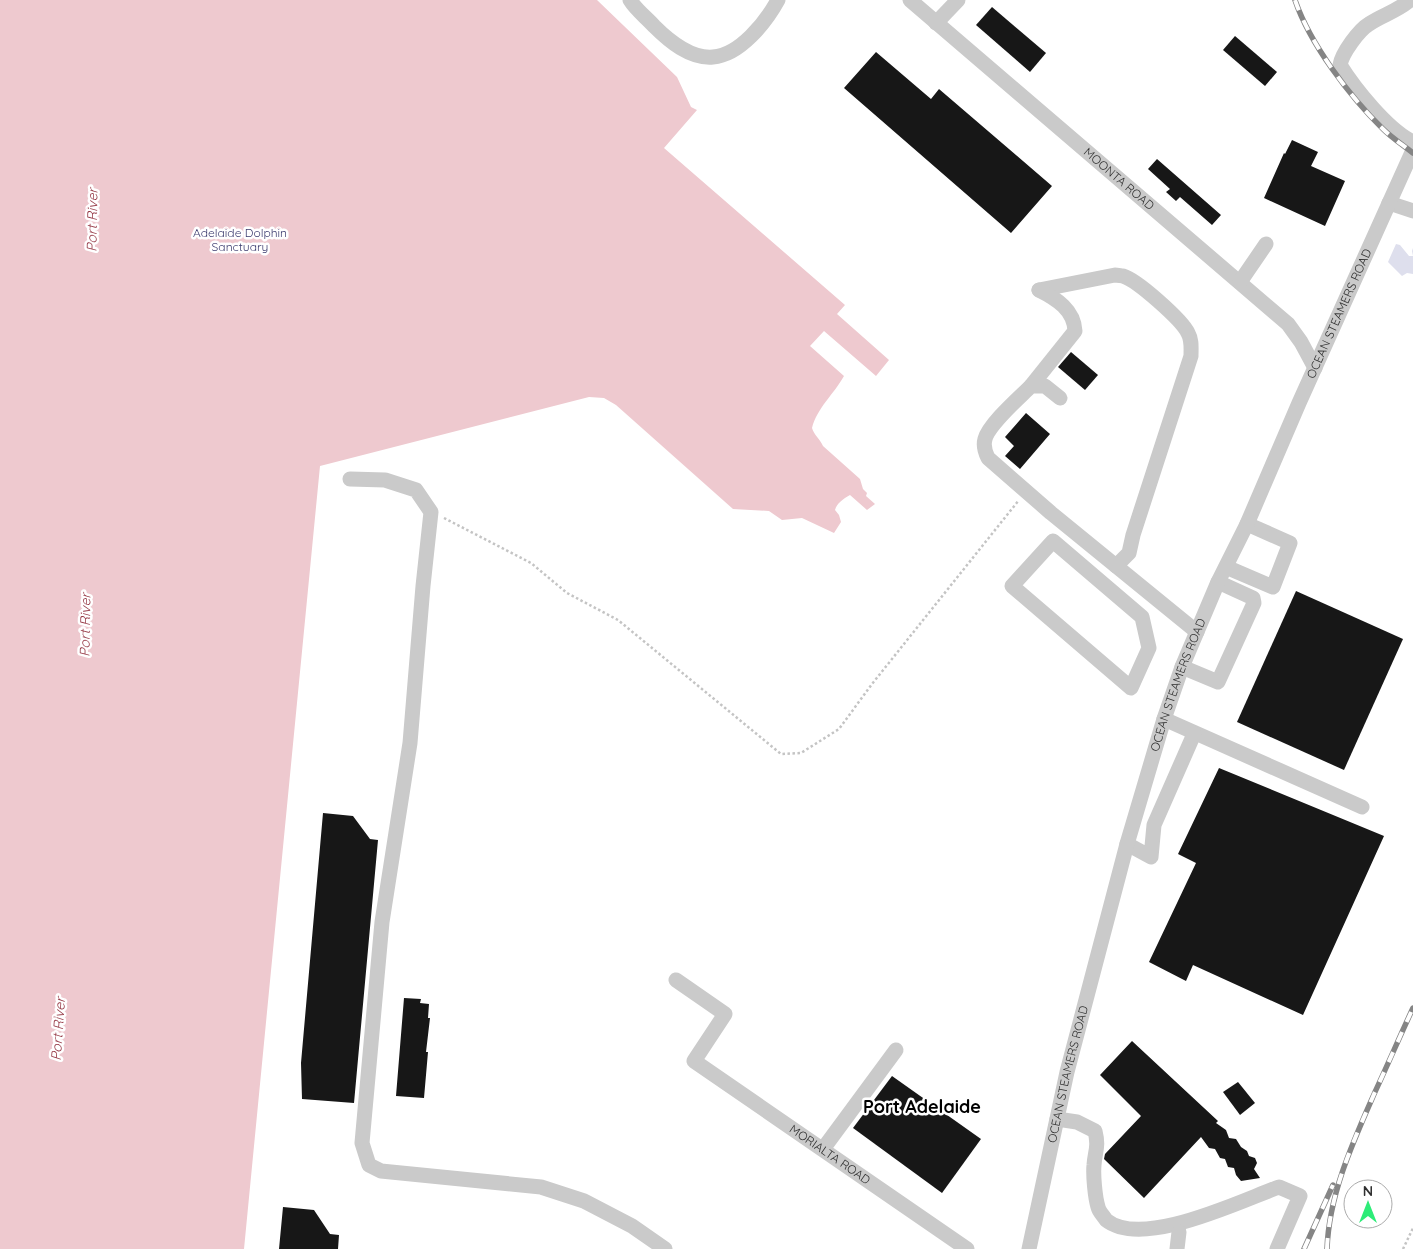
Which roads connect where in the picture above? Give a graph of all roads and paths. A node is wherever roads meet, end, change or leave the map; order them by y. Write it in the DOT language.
graph roads {
  1 [pos="630,0"];
  2 [pos="778,0"];
  3 [pos="910,0"];
  4 [pos="958,0"];
  5 [pos="1410,0"];
  6 [pos="936,23"];
  7 [pos="1413,142"];
  8 [pos="1413,150"];
  9 [pos="1388,203"];
  10 [pos="1413,211"];
  11 [pos="1266,244"];
  12 [pos="1240,282"];
  13 [pos="1315,368"];
  14 [pos="1031,386"];
  15 [pos="1060,398"];
  16 [pos="350,478"];
  17 [pos="1026,491"];
  18 [pos="431,512"];
  19 [pos="1247,524"];
  20 [pos="1072,530"];
  21 [pos="1058,545"];
  22 [pos="1116,566"];
  23 [pos="1226,567"];
  24 [pos="1218,582"];
  25 [pos="1197,632"];
  26 [pos="1182,667"];
  27 [pos="1164,719"];
  28 [pos="1194,734"];
  29 [pos="1362,807"];
  30 [pos="1127,844"];
  31 [pos="676,980"];
  32 [pos="896,1050"];
  33 [pos="1057,1119"];
  34 [pos="823,1149"];
  35 [pos="1413,1228"];
  36 [pos="1179,1232"];
  37 [pos="665,1249"];
  38 [pos="966,1249"];
  39 [pos="1029,1249"];
  40 [pos="1177,1249"];
  41 [pos="1277,1249"];
  42 [pos="1403,1249"];
  1 -- 2 [label="street"];
  3 -- 6 [label="street, MOONTA ROAD"];
  4 -- 6 [label="street"];
  5 -- 7 [label="street"];
  6 -- 12 [label="street, MOONTA ROAD"];
  8 -- 9 [label="street, OCEAN STEAMERS ROAD"];
  9 -- 10 [label="street"];
  9 -- 13 [label="street, OCEAN STEAMERS ROAD"];
  11 -- 12 [label="street"];
  12 -- 13 [label="street, MOONTA ROAD"];
  13 -- 19 [label="street, OCEAN STEAMERS ROAD"];
  14 -- 15 [label="street"];
  14 -- 17 [label="street"];
  14 -- 22 [label="street"];
  16 -- 18 [label="street"];
  17 -- 18 [label="path"];
  17 -- 20 [label="street"];
  18 -- 37 [label="street"];
  19 -- 23 [label="street, OCEAN STEAMERS ROAD"];
  19 -- 23 [label="street"];
  20 -- 21 [label="street"];
  20 -- 22 [label="street"];
  21 -- 21 [label="street"];
  22 -- 25 [label="street"];
  23 -- 24 [label="street, OCEAN STEAMERS ROAD"];
  24 -- 25 [label="street, OCEAN STEAMERS ROAD"];
  24 -- 26 [label="street"];
  25 -- 26 [label="street, OCEAN STEAMERS ROAD"];
  26 -- 27 [label="street, OCEAN STEAMERS ROAD"];
  27 -- 28 [label="street"];
  27 -- 30 [label="street, OCEAN STEAMERS ROAD"];
  28 -- 29 [label="street"];
  28 -- 30 [label="street"];
  30 -- 33 [label="street, OCEAN STEAMERS ROAD"];
  31 -- 34 [label="street, MORIALTA ROAD"];
  32 -- 34 [label="street"];
  33 -- 36 [label="street"];
  33 -- 39 [label="street, OCEAN STEAMERS ROAD"];
  34 -- 38 [label="street, MORIALTA ROAD"];
  35 -- 42 [label="path"];
  36 -- 40 [label="street"];
  36 -- 41 [label="street"];
}
